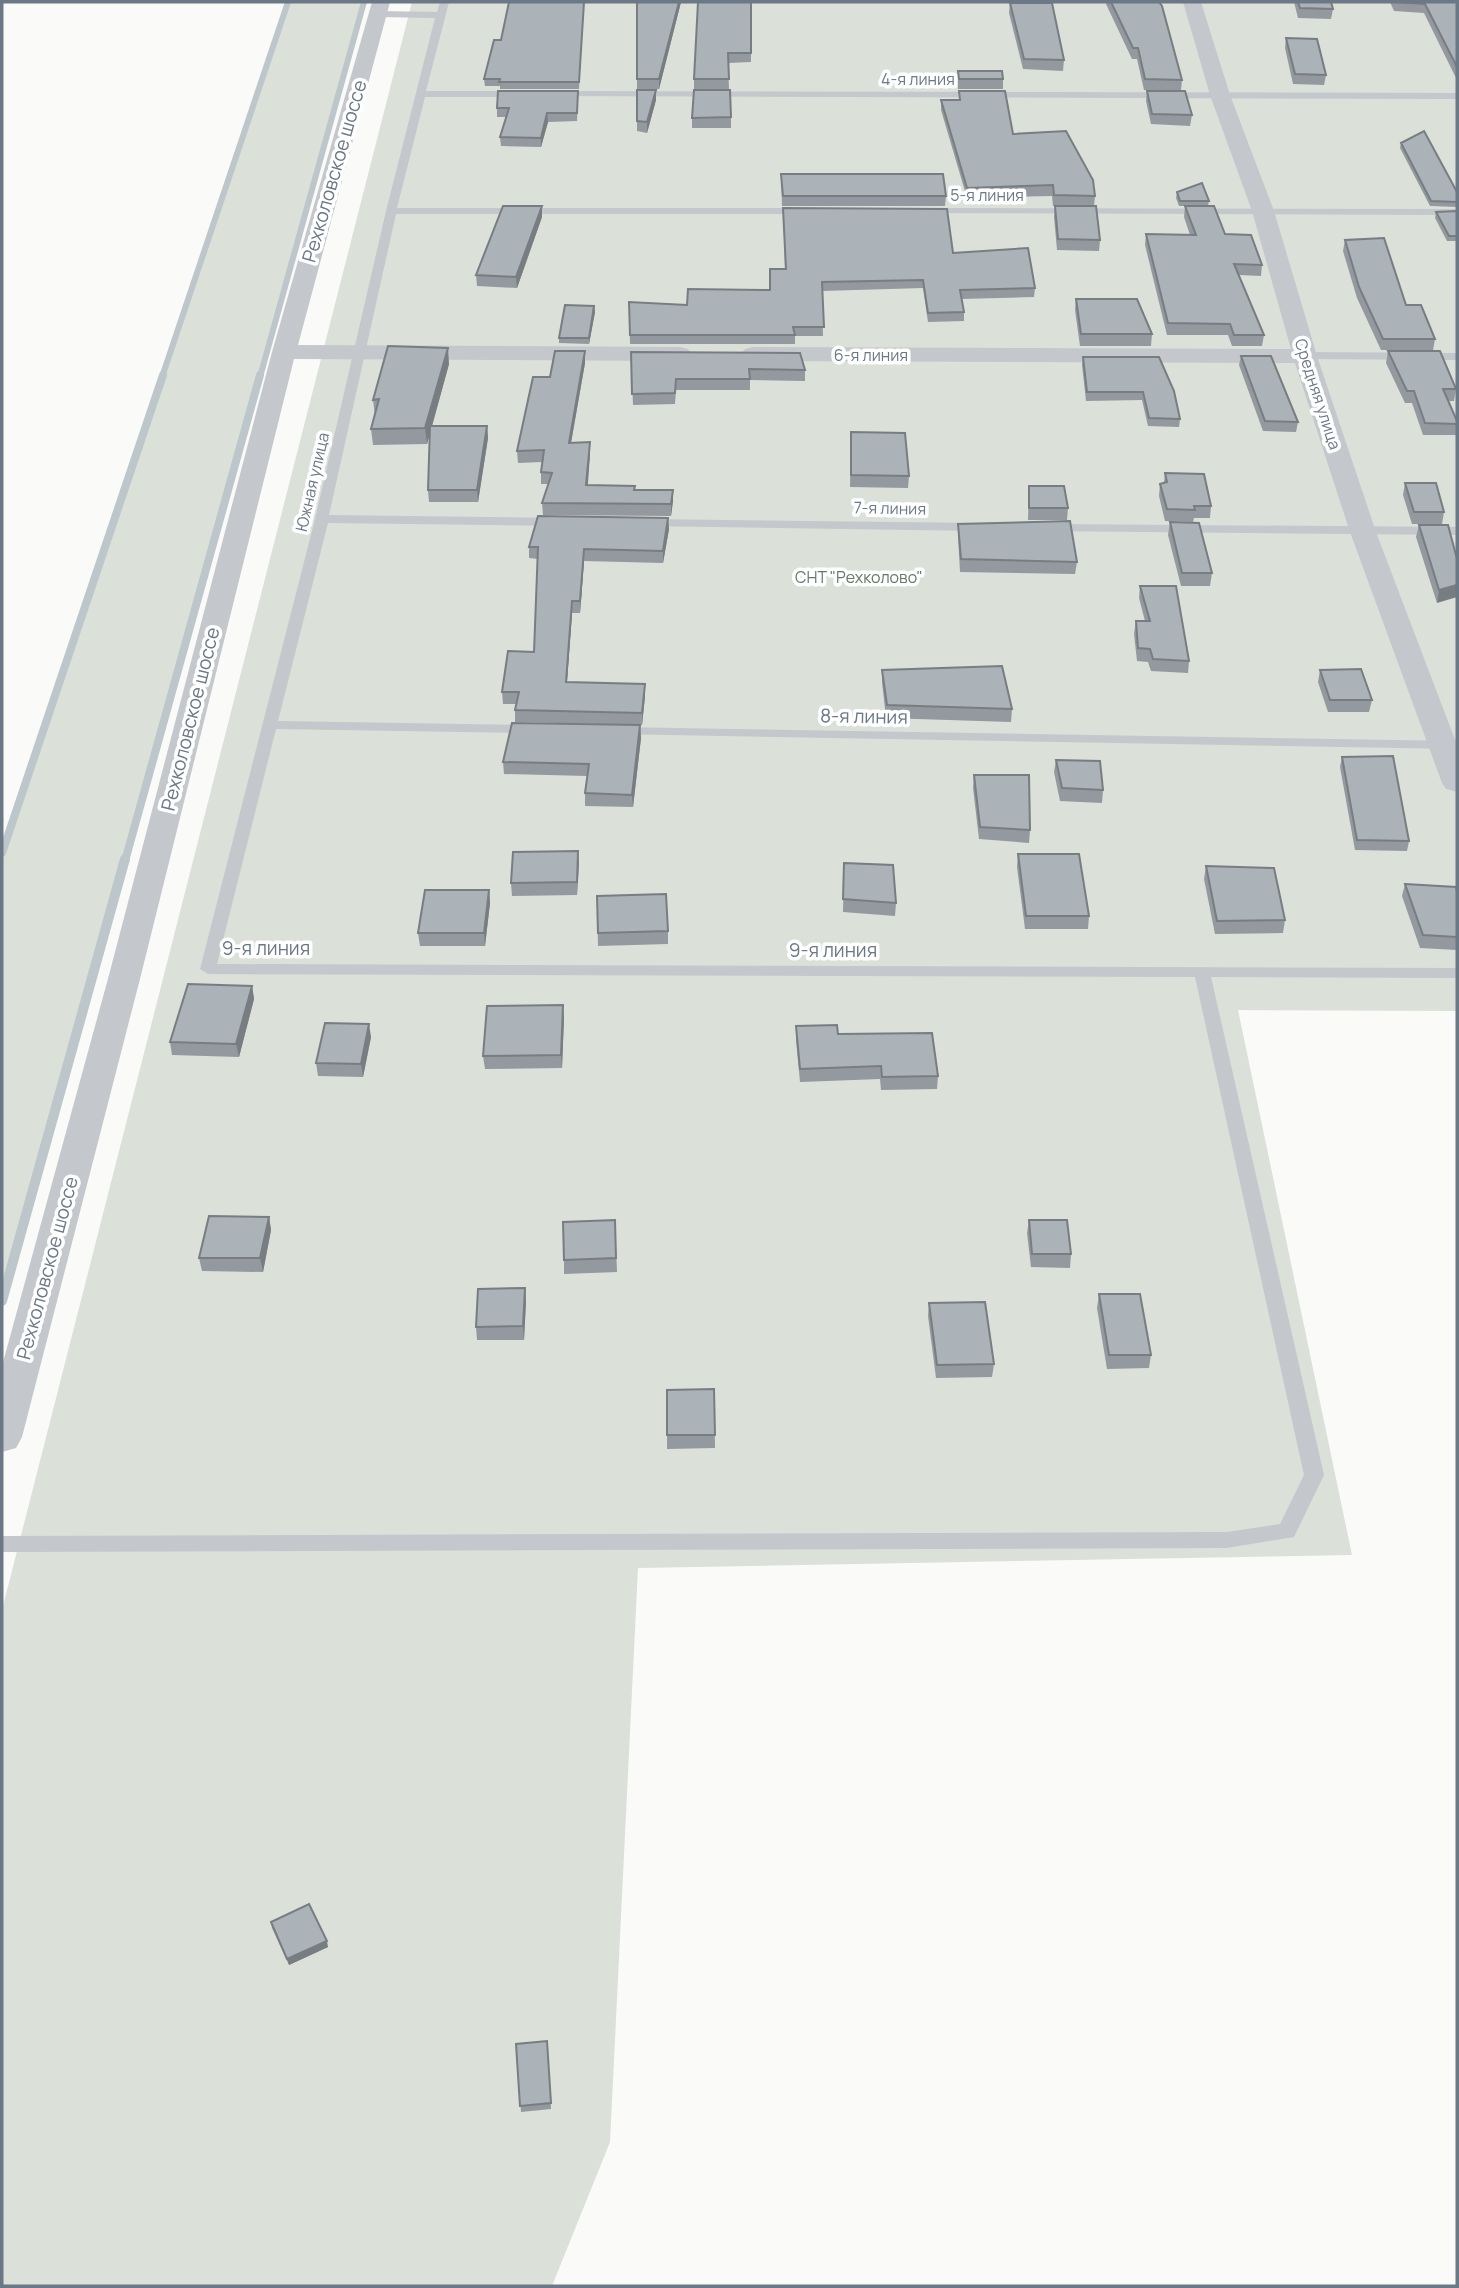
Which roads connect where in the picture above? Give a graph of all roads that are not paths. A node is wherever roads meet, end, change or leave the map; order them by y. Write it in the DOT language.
graph roads {
  1 [pos="1192,2"];
  2 [pos="380,8"];
  3 [pos="442,8"];
  4 [pos="421,94"];
  5 [pos="532,94"];
  6 [pos="545,94"];
  7 [pos="1220,95"];
  8 [pos="1457,96"];
  9 [pos="391,211"];
  10 [pos="820,211"];
  11 [pos="917,211"];
  12 [pos="1263,211"];
  13 [pos="1457,212"];
  14 [pos="284,352"];
  15 [pos="358,353"];
  16 [pos="706,354"];
  17 [pos="734,354"];
  18 [pos="1305,356"];
  19 [pos="1457,357"];
  20 [pos="322,519"];
  21 [pos="572,522"];
  22 [pos="627,522"];
  23 [pos="988,527"];
  24 [pos="1030,528"];
  25 [pos="1457,531"];
  26 [pos="1363,532"];
  27 [pos="271,725"];
  28 [pos="551,730"];
  29 [pos="607,731"];
  30 [pos="1451,745"];
  31 [pos="1457,783"];
  32 [pos="208,969"];
  33 [pos="1202,972"];
  34 [pos="1457,973"];
  35 [pos="2,1437"];
  36 [pos="2,1544"];
  1 -- 7 [label="street, Средняя улица"];
  2 -- 3 [label="lane"];
  2 -- 14 [label="street, Рехколовское шоссе"];
  3 -- 4 [label="lane, Южная улица"];
  4 -- 5 [label="lane"];
  4 -- 9 [label="lane, Южная улица"];
  6 -- 7 [label="lane, 4-я линия"];
  7 -- 8 [label="lane, 4-я линия"];
  7 -- 12 [label="street, Средняя улица"];
  9 -- 10 [label="lane"];
  9 -- 15 [label="lane, Южная улица"];
  11 -- 12 [label="lane, 5-я линия"];
  12 -- 13 [label="lane, 5-я линия"];
  12 -- 18 [label="street, Средняя улица"];
  14 -- 15 [label="street"];
  14 -- 35 [label="street, Рехколовское шоссе"];
  15 -- 16 [label="street"];
  15 -- 20 [label="lane, Южная улица"];
  17 -- 18 [label="street, 6-я линия"];
  18 -- 19 [label="lane, 6-я линия"];
  18 -- 26 [label="street, Средняя улица"];
  20 -- 21 [label="lane"];
  20 -- 27 [label="lane, Южная улица"];
  22 -- 23 [label="lane, 7-я линия"];
  24 -- 26 [label="lane"];
  25 -- 26 [label="lane"];
  26 -- 30 [label="street, Средняя улица"];
  27 -- 28 [label="lane"];
  27 -- 32 [label="lane, Южная улица"];
  29 -- 30 [label="lane, 8-я линия"];
  30 -- 31 [label="street, Средняя улица"];
  32 -- 33 [label="lane, 9-я линия"];
  33 -- 34 [label="lane, 9-я линия"];
  33 -- 36 [label="lane"];
}
